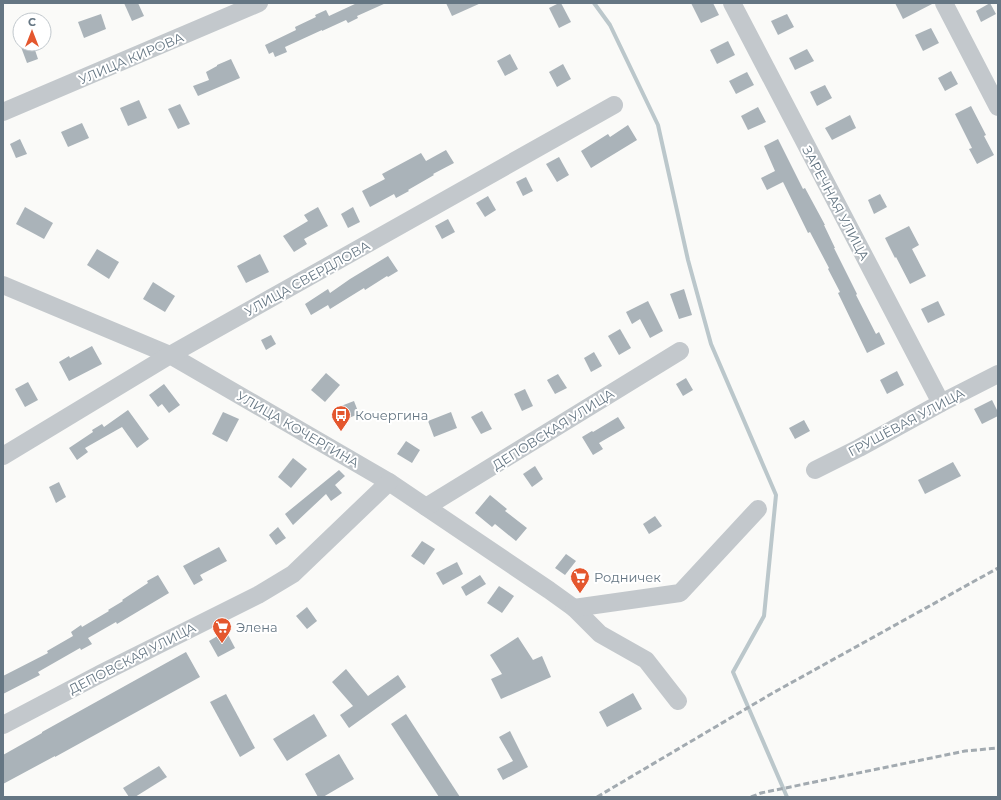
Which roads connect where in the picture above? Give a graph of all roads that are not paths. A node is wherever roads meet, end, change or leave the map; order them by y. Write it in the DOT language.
graph roads {
  1 [pos="259,3"];
  2 [pos="732,3"];
  3 [pos="944,3"];
  4 [pos="614,105"];
  5 [pos="998,107"];
  6 [pos="3,112"];
  7 [pos="3,285"];
  8 [pos="680,351"];
  9 [pos="170,355"];
  10 [pos="998,374"];
  11 [pos="941,403"];
  12 [pos="3,456"];
  13 [pos="815,470"];
  14 [pos="389,482"];
  15 [pos="426,507"];
  16 [pos="758,509"];
  17 [pos="574,608"];
  18 [pos="678,701"];
  19 [pos="3,726"];
  1 -- 6 [label="street, УЛИЦА КИРОВА"];
  2 -- 11 [label="street, ЗАРЕЧНАЯ УЛИЦА"];
  3 -- 5 [label="street"];
  4 -- 9 [label="street, УЛИЦА СВЕРДЛОВА"];
  7 -- 9 [label="street, УЛИЦА КОЧЕРГИНА"];
  8 -- 15 [label="street, ДЕПОВСКАЯ УЛИЦА"];
  9 -- 12 [label="street, УЛИЦА СВЕРДЛОВА"];
  9 -- 14 [label="street, УЛИЦА КОЧЕРГИНА"];
  10 -- 11 [label="street, ГРУШЁВАЯ УЛИЦА"];
  11 -- 13 [label="street, ГРУШЁВАЯ УЛИЦА"];
  14 -- 15 [label="street, УЛИЦА КОЧЕРГИНА"];
  14 -- 19 [label="street, ДЕПОВСКАЯ УЛИЦА"];
  15 -- 17 [label="street, УЛИЦА КОЧЕРГИНА"];
  16 -- 17 [label="street"];
  17 -- 18 [label="street, УЛИЦА КОЧЕРГИНА"];
}
